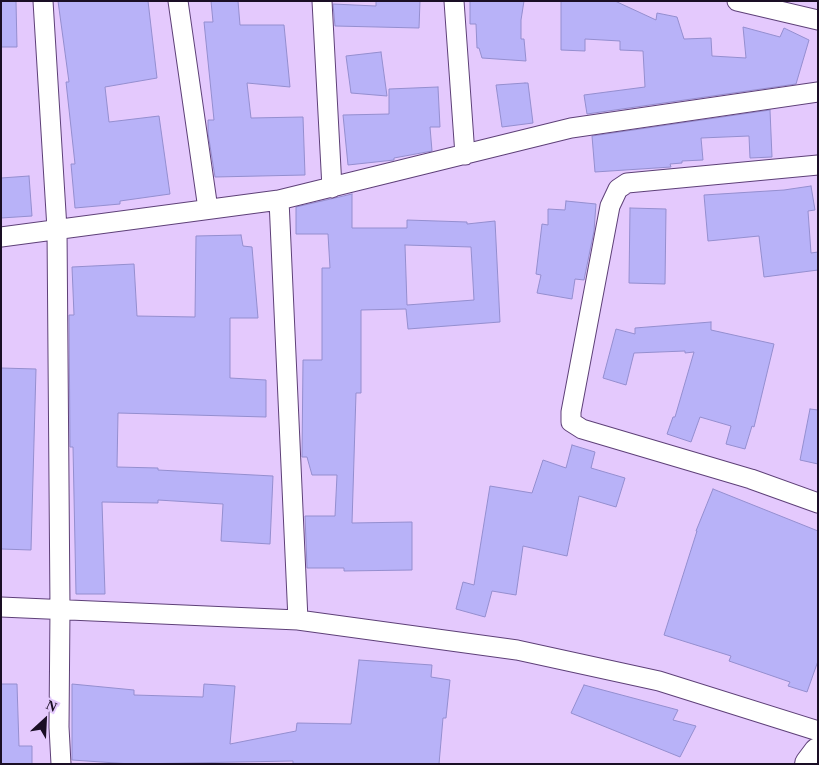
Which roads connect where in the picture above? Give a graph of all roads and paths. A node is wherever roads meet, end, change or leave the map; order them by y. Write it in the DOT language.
graph roads {
  1 [pos="43,1"];
  2 [pos="178,1"];
  3 [pos="322,1"];
  4 [pos="454,1"];
  5 [pos="736,1"];
  6 [pos="818,20"];
  7 [pos="818,92"];
  8 [pos="465,155"];
  9 [pos="818,165"];
  10 [pos="332,188"];
  11 [pos="280,200"];
  12 [pos="208,209"];
  13 [pos="57,229"];
  14 [pos="1,238"];
  15 [pos="818,503"];
  16 [pos="1,607"];
  17 [pos="60,609"];
  18 [pos="298,620"];
  19 [pos="816,731"];
  20 [pos="61,764"];
  21 [pos="809,764"];
  1 -- 13 [label="street"];
  2 -- 12 [label="street"];
  3 -- 10 [label="street"];
  4 -- 8 [label="street"];
  5 -- 6 [label="street"];
  7 -- 8 [label="street"];
  8 -- 10 [label="street"];
  9 -- 15 [label="street"];
  10 -- 11 [label="street"];
  11 -- 12 [label="street"];
  11 -- 18 [label="street"];
  12 -- 13 [label="street"];
  13 -- 14 [label="street"];
  13 -- 17 [label="street"];
  16 -- 17 [label="street"];
  17 -- 18 [label="street"];
  17 -- 20 [label="street"];
  18 -- 19 [label="street"];
  19 -- 21 [label="main road"];
}
